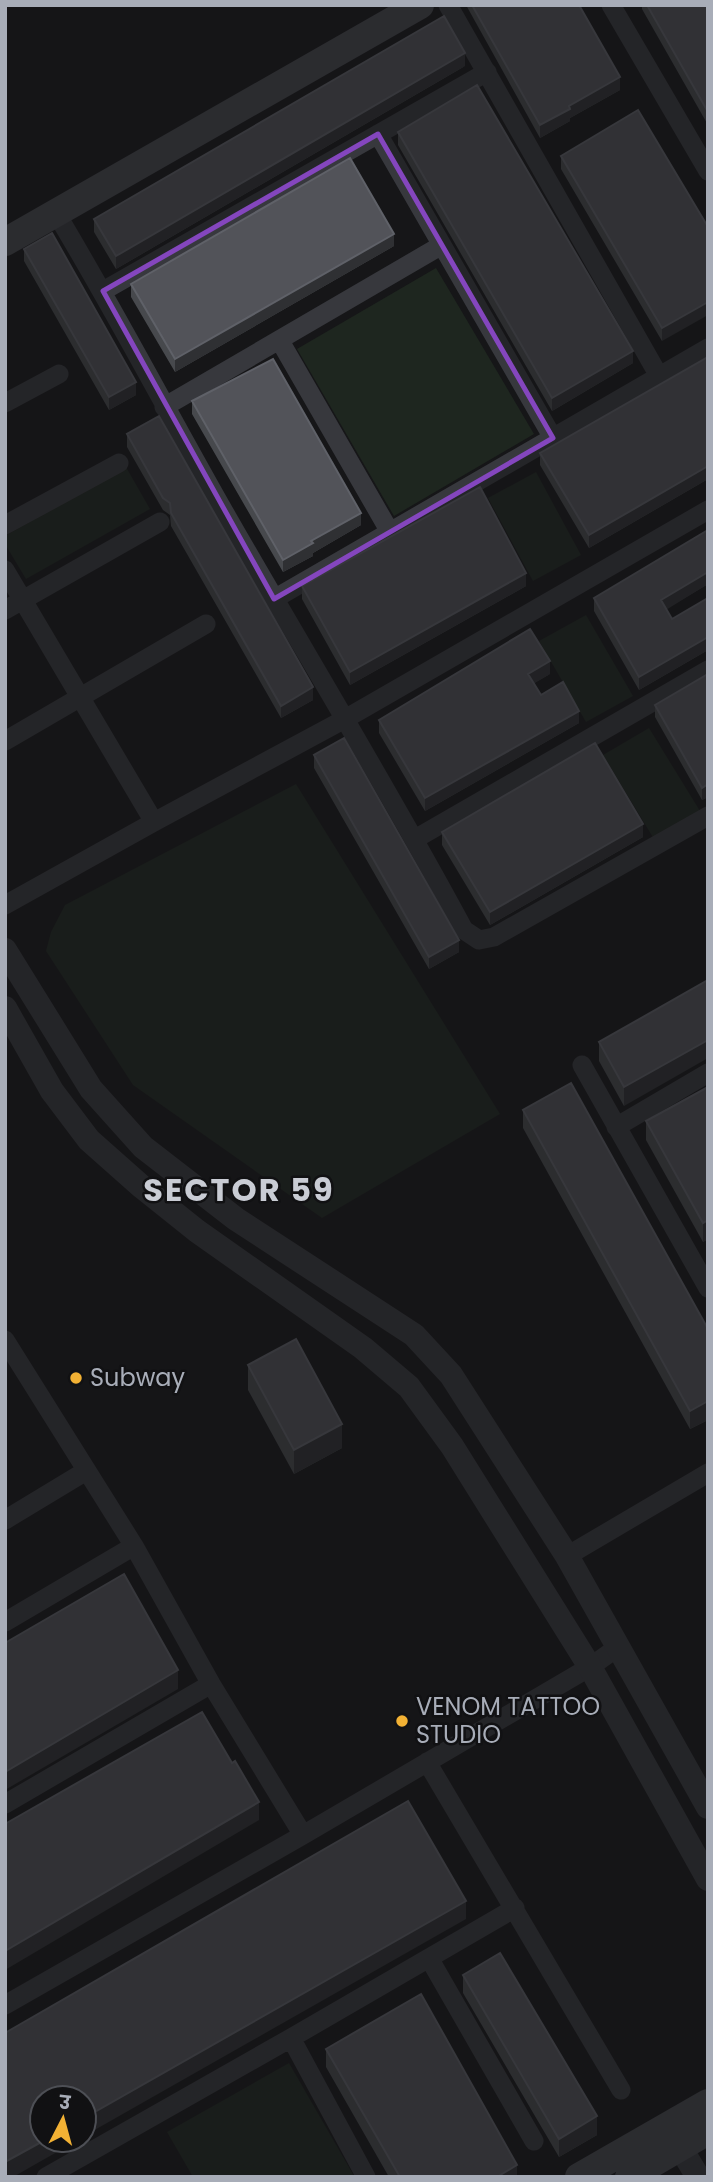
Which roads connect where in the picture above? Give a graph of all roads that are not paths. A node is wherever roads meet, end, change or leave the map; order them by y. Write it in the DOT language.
graph roads {
  1 [pos="391,5"];
  2 [pos="420,5"];
  3 [pos="449,5"];
  4 [pos="611,5"];
  5 [pos="487,72"];
  6 [pos="379,134"];
  7 [pos="708,172"];
  8 [pos="56,213"];
  9 [pos="5,223"];
  10 [pos="5,242"];
  11 [pos="442,245"];
  12 [pos="103,291"];
  13 [pos="280,341"];
  14 [pos="708,348"];
  15 [pos="60,374"];
  16 [pos="659,376"];
  17 [pos="5,403"];
  18 [pos="164,407"];
  19 [pos="553,438"];
  20 [pos="119,463"];
  21 [pos="708,510"];
  22 [pos="160,522"];
  23 [pos="5,525"];
  24 [pos="390,532"];
  25 [pos="5,570"];
  26 [pos="274,598"];
  27 [pos="23,600"];
  28 [pos="5,610"];
  29 [pos="206,624"];
  30 [pos="708,670"];
  31 [pos="80,696"];
  32 [pos="345,719"];
  33 [pos="5,741"];
  34 [pos="708,816"];
  35 [pos="154,821"];
  36 [pos="415,839"];
  37 [pos="5,905"];
  38 [pos="5,950"];
  39 [pos="5,1008"];
  40 [pos="582,1065"];
  41 [pos="708,1073"];
  42 [pos="616,1126"];
  43 [pos="705,1277"];
  44 [pos="5,1340"];
  45 [pos="86,1471"];
  46 [pos="708,1473"];
  47 [pos="5,1520"];
  48 [pos="134,1546"];
  49 [pos="567,1556"];
  50 [pos="5,1622"];
  51 [pos="618,1647"];
  52 [pos="590,1667"];
  53 [pos="211,1684"];
  54 [pos="427,1762"];
  55 [pos="5,1804"];
  56 [pos="708,1807"];
  57 [pos="303,1835"];
  58 [pos="708,1879"];
  59 [pos="515,1908"];
  60 [pos="429,1958"];
  61 [pos="5,2005"];
  62 [pos="291,2038"];
  63 [pos="621,2090"];
  64 [pos="705,2122"];
  65 [pos="674,2137"];
  66 [pos="534,2141"];
  67 [pos="46,2177"];
  68 [pos="366,2177"];
  69 [pos="579,2177"];
  70 [pos="629,2177"];
  71 [pos="698,2177"];
  1 -- 9 [label="main road"];
  2 -- 8 [label="main road"];
  3 -- 5 [label="street"];
  4 -- 7 [label="street"];
  5 -- 6 [label="street"];
  5 -- 16 [label="street"];
  6 -- 11 [label="street"];
  6 -- 12 [label="street"];
  8 -- 10 [label="main road"];
  8 -- 12 [label="street"];
  11 -- 13 [label="street"];
  11 -- 19 [label="street"];
  12 -- 18 [label="street"];
  13 -- 18 [label="street"];
  13 -- 24 [label="street"];
  14 -- 16 [label="street"];
  15 -- 17 [label="street"];
  16 -- 19 [label="street"];
  18 -- 26 [label="street"];
  19 -- 24 [label="street"];
  20 -- 23 [label="street"];
  21 -- 32 [label="street"];
  22 -- 27 [label="street"];
  24 -- 26 [label="street"];
  25 -- 27 [label="street"];
  26 -- 32 [label="street"];
  27 -- 28 [label="street"];
  27 -- 31 [label="street"];
  29 -- 31 [label="street"];
  30 -- 36 [label="street"];
  31 -- 33 [label="street"];
  31 -- 35 [label="street"];
  32 -- 35 [label="street"];
  32 -- 36 [label="street"];
  34 -- 36 [label="street"];
  35 -- 37 [label="street"];
  38 -- 49 [label="street"];
  39 -- 52 [label="street"];
  40 -- 42 [label="street"];
  41 -- 42 [label="street"];
  42 -- 43 [label="street"];
  44 -- 45 [label="street"];
  45 -- 47 [label="street"];
  45 -- 48 [label="street"];
  46 -- 49 [label="street"];
  48 -- 50 [label="street"];
  48 -- 53 [label="street"];
  49 -- 51 [label="street"];
  51 -- 52 [label="street"];
  51 -- 56 [label="street"];
  52 -- 54 [label="street"];
  52 -- 58 [label="street"];
  53 -- 55 [label="street"];
  53 -- 57 [label="street"];
  54 -- 57 [label="street"];
  54 -- 59 [label="street"];
  57 -- 61 [label="street"];
  59 -- 60 [label="street"];
  59 -- 63 [label="street"];
  60 -- 62 [label="street"];
  60 -- 66 [label="street"];
  62 -- 67 [label="street"];
  62 -- 68 [label="street"];
  64 -- 65 [label="main road"];
  65 -- 69 [label="main road"];
  65 -- 70 [label="main road"];
  65 -- 71 [label="street"];
}
